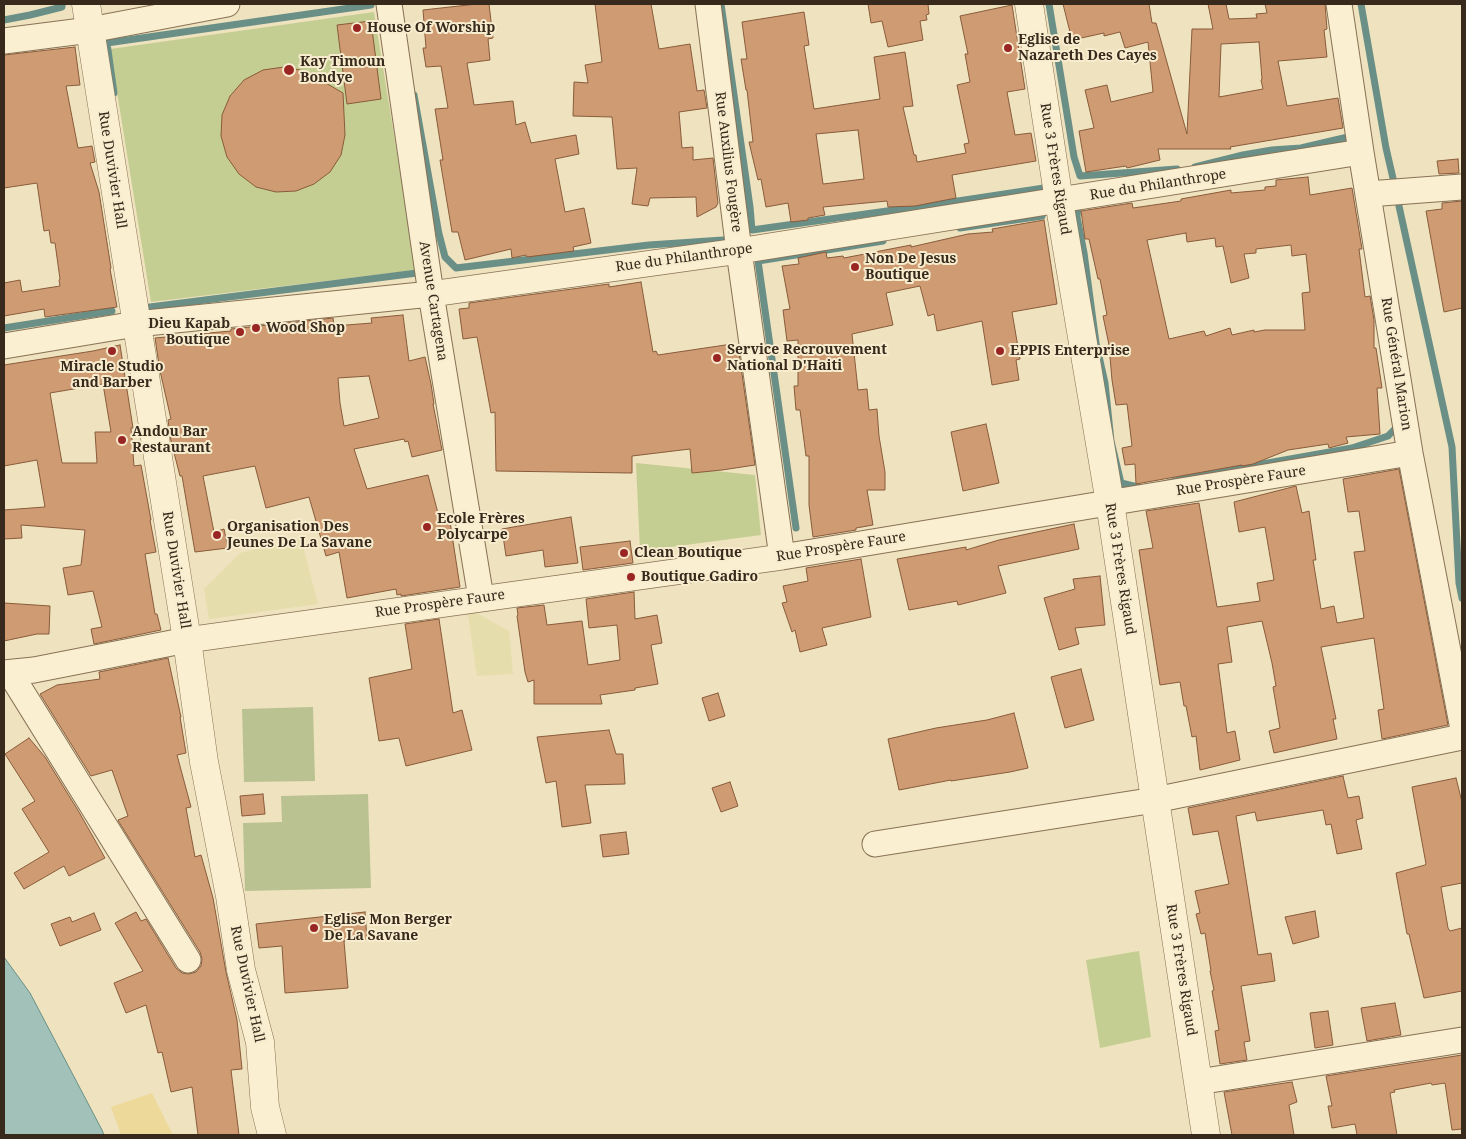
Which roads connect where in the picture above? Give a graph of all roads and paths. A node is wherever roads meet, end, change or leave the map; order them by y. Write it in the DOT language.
graph roads {
  1 [pos="227,4"];
  2 [pos="389,4"];
  3 [pos="708,4"];
  4 [pos="1029,4"];
  5 [pos="1339,4"];
  6 [pos="88,17"];
  7 [pos="4,41"];
  8 [pos="1361,152"];
  9 [pos="1462,187"];
  10 [pos="1368,194"];
  11 [pos="1059,201"];
  12 [pos="739,250"];
  13 [pos="431,294"];
  14 [pos="136,324"];
  15 [pos="4,346"];
  16 [pos="1410,453"];
  17 [pos="1110,502"];
  18 [pos="782,557"];
  19 [pos="481,598"];
  20 [pos="187,640"];
  21 [pos="7,673"];
  22 [pos="1462,724"];
  23 [pos="1462,737"];
  24 [pos="1155,800"];
  25 [pos="875,844"];
  26 [pos="188,960"];
  27 [pos="1462,1040"];
  28 [pos="1198,1082"];
  29 [pos="272,1135"];
  30 [pos="1206,1135"];
  1 -- 6 [label="street"];
  2 -- 13 [label="street, Avenue Cartagena"];
  3 -- 12 [label="street, Rue Auxilius Fougère"];
  4 -- 11 [label="street, Rue 3 Frères Rigaud"];
  5 -- 8 [label="street, Rue Général Marion"];
  6 -- 7 [label="street"];
  6 -- 14 [label="street, Rue Duvivier Hall"];
  8 -- 10 [label="street, Rue Général Marion"];
  8 -- 11 [label="street, Rue du Philanthrope"];
  9 -- 10 [label="street"];
  10 -- 16 [label="street, Rue Général Marion"];
  11 -- 12 [label="street, Rue du Philanthrope"];
  11 -- 17 [label="street, Rue 3 Frères Rigaud"];
  12 -- 13 [label="street, Rue du Philanthrope"];
  12 -- 18 [label="street, Rue Auxilius Fougère"];
  13 -- 14 [label="street, Rue du Philanthrope"];
  13 -- 19 [label="street, Avenue Cartagena"];
  14 -- 15 [label="street, Rue du Philanthrope"];
  14 -- 20 [label="street, Rue Duvivier Hall"];
  16 -- 17 [label="street, Rue Prospère Faure"];
  16 -- 22 [label="street, Rue Général Marion"];
  17 -- 18 [label="street, Rue Prospère Faure"];
  17 -- 24 [label="street, Rue 3 Frères Rigaud"];
  18 -- 19 [label="street, Rue Prospère Faure"];
  19 -- 20 [label="street, Rue Prospère Faure"];
  20 -- 21 [label="street, Rue Prospère Faure"];
  20 -- 29 [label="street, Rue Duvivier Hall"];
  21 -- 26 [label="street"];
  23 -- 24 [label="street"];
  24 -- 25 [label="street"];
  24 -- 28 [label="street, Rue 3 Frères Rigaud"];
  27 -- 28 [label="street"];
  28 -- 30 [label="street, Rue 3 Frères Rigaud"];
}
